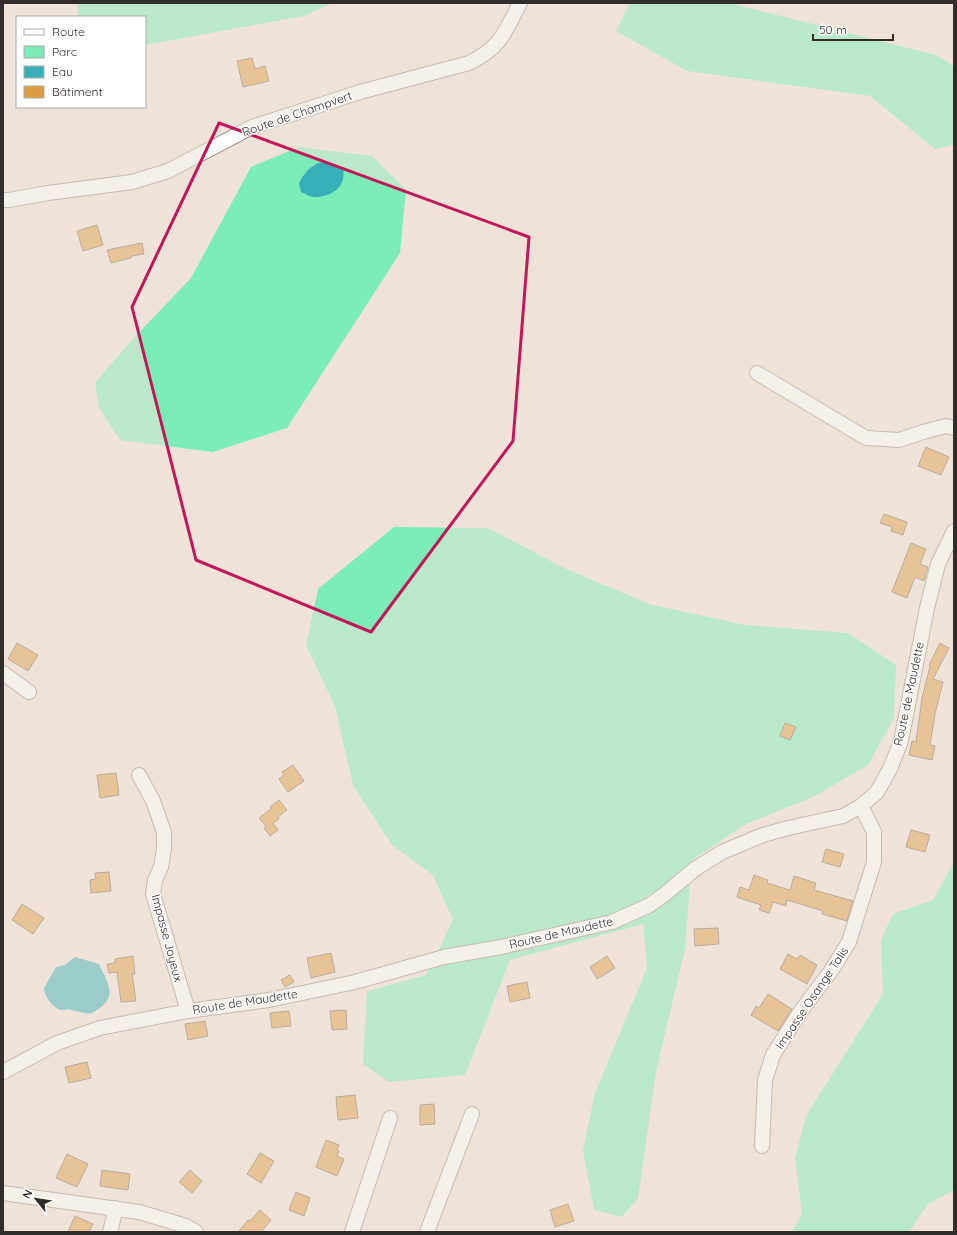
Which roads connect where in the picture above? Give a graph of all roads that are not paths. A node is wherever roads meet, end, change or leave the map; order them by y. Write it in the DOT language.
graph roads {
  1 [pos="520,3"];
  2 [pos="3,200"];
  3 [pos="757,373"];
  4 [pos="954,428"];
  5 [pos="954,531"];
  6 [pos="3,673"];
  7 [pos="29,692"];
  8 [pos="139,775"];
  9 [pos="861,806"];
  10 [pos="188,1011"];
  11 [pos="3,1072"];
  12 [pos="472,1114"];
  13 [pos="390,1118"];
  14 [pos="762,1146"];
  15 [pos="3,1193"];
  16 [pos="116,1208"];
  17 [pos="110,1232"];
  18 [pos="196,1232"];
  19 [pos="352,1232"];
  20 [pos="427,1232"];
  1 -- 2 [label="street, Route de Champvert"];
  3 -- 4 [label="street"];
  5 -- 9 [label="street, Route de Maudette"];
  6 -- 7 [label="street"];
  8 -- 10 [label="street, Impasse Joyeux"];
  9 -- 10 [label="street, Route de Maudette"];
  9 -- 14 [label="street, Impasse Osange Talis"];
  10 -- 11 [label="street, Route de Maudette"];
  12 -- 20 [label="street"];
  13 -- 19 [label="street"];
  15 -- 16 [label="street"];
  16 -- 17 [label="street"];
  16 -- 18 [label="street"];
}
